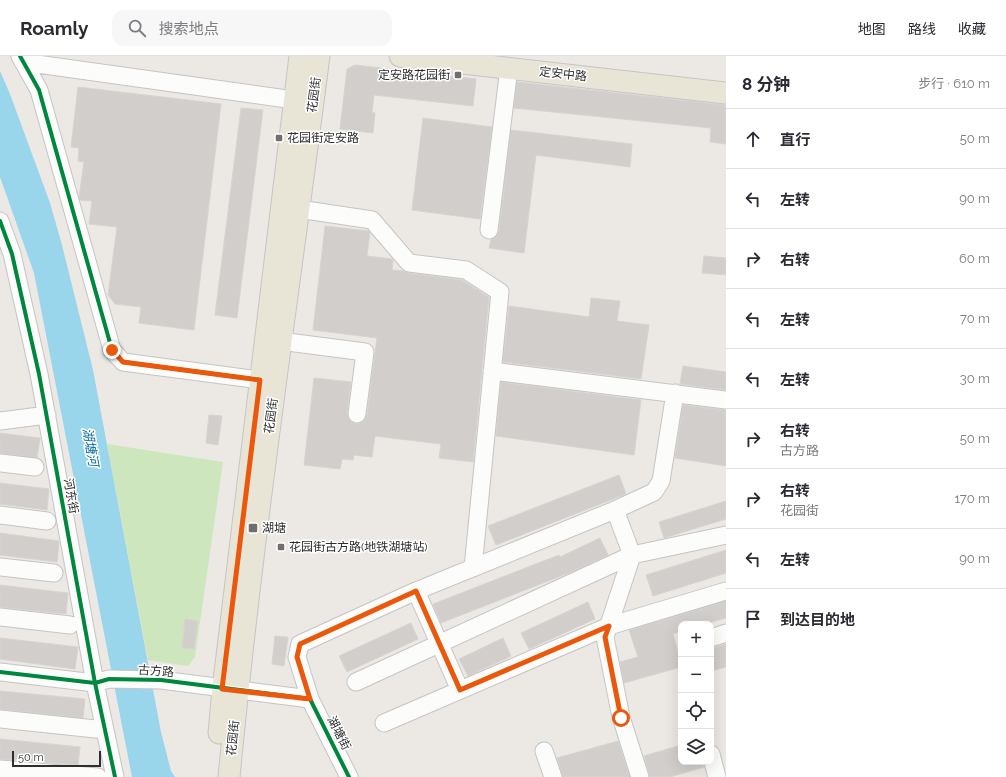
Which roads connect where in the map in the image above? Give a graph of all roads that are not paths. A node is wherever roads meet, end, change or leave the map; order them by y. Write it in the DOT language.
graph roads {
  1 [pos="300,56"];
  2 [pos="319,56"];
  3 [pos="400,56"];
  4 [pos="21,59"];
  5 [pos="514,62"];
  6 [pos="726,78"];
  7 [pos="726,93"];
  8 [pos="294,100"];
  9 [pos="299,209"];
  10 [pos="0,221"];
  11 [pos="489,230"];
  12 [pos="280,341"];
  13 [pos="492,371"];
  14 [pos="260,380"];
  15 [pos="675,393"];
  16 [pos="726,400"];
  17 [pos="46,414"];
  18 [pos="357,414"];
  19 [pos="0,421"];
  20 [pos="0,463"];
  21 [pos="35,467"];
  22 [pos="615,510"];
  23 [pos="0,515"];
  24 [pos="47,521"];
  25 [pos="726,535"];
  26 [pos="632,555"];
  27 [pos="0,566"];
  28 [pos="473,568"];
  29 [pos="54,573"];
  30 [pos="416,591"];
  31 [pos="726,591"];
  32 [pos="0,617"];
  33 [pos="70,625"];
  34 [pos="609,626"];
  35 [pos="726,634"];
  36 [pos="714,637"];
  37 [pos="440,644"];
  38 [pos="0,672"];
  39 [pos="102,681"];
  40 [pos="356,682"];
  41 [pos="230,690"];
  42 [pos="460,690"];
  43 [pos="310,699"];
  44 [pos="0,719"];
  45 [pos="384,723"];
  46 [pos="105,730"];
  47 [pos="544,751"];
  48 [pos="714,765"];
  49 [pos="0,769"];
  50 [pos="98,777"];
  51 [pos="115,777"];
  52 [pos="215,777"];
  53 [pos="229,777"];
  54 [pos="350,777"];
  55 [pos="553,777"];
  56 [pos="640,777"];
  57 [pos="717,777"];
  1 -- 8 [label="main road, 花园街"];
  2 -- 9 [label="main road, 花园街"];
  3 -- 5 [label="main road, 定安中路"];
  4 -- 8 [label="street"];
  4 -- 14 [label="street"];
  5 -- 6 [label="main road, 定安中路"];
  5 -- 7 [label="main road, 定安中路"];
  5 -- 11 [label="street"];
  8 -- 14 [label="main road, 花园街"];
  9 -- 12 [label="main road, 花园街"];
  9 -- 13 [label="street"];
  10 -- 17 [label="street, 河东街"];
  12 -- 18 [label="street"];
  12 -- 41 [label="main road, 花园街"];
  13 -- 15 [label="street"];
  13 -- 28 [label="street"];
  14 -- 41 [label="main road, 花园街"];
  15 -- 16 [label="street"];
  15 -- 22 [label="street"];
  17 -- 19 [label="street"];
  17 -- 39 [label="street, 河东街"];
  20 -- 21 [label="street"];
  22 -- 26 [label="street"];
  22 -- 28 [label="street"];
  23 -- 24 [label="street"];
  25 -- 26 [label="street"];
  26 -- 34 [label="street"];
  26 -- 37 [label="street"];
  27 -- 29 [label="street"];
  28 -- 30 [label="street"];
  30 -- 37 [label="street"];
  30 -- 43 [label="street, 湖塘街"];
  31 -- 34 [label="street"];
  32 -- 33 [label="street"];
  34 -- 42 [label="street"];
  34 -- 56 [label="street"];
  35 -- 36 [label="street"];
  37 -- 40 [label="street"];
  37 -- 42 [label="street"];
  38 -- 39 [label="street, 古方路"];
  39 -- 41 [label="street, 古方路"];
  39 -- 46 [label="street, 河东街"];
  41 -- 43 [label="street, 古方路"];
  41 -- 52 [label="main road, 花园街"];
  41 -- 53 [label="main road, 花园街"];
  42 -- 45 [label="street"];
  43 -- 54 [label="street, 湖塘街"];
  44 -- 46 [label="street"];
  46 -- 51 [label="street, 河东街"];
  47 -- 55 [label="street"];
  48 -- 57 [label="street"];
  49 -- 50 [label="street"];
}
